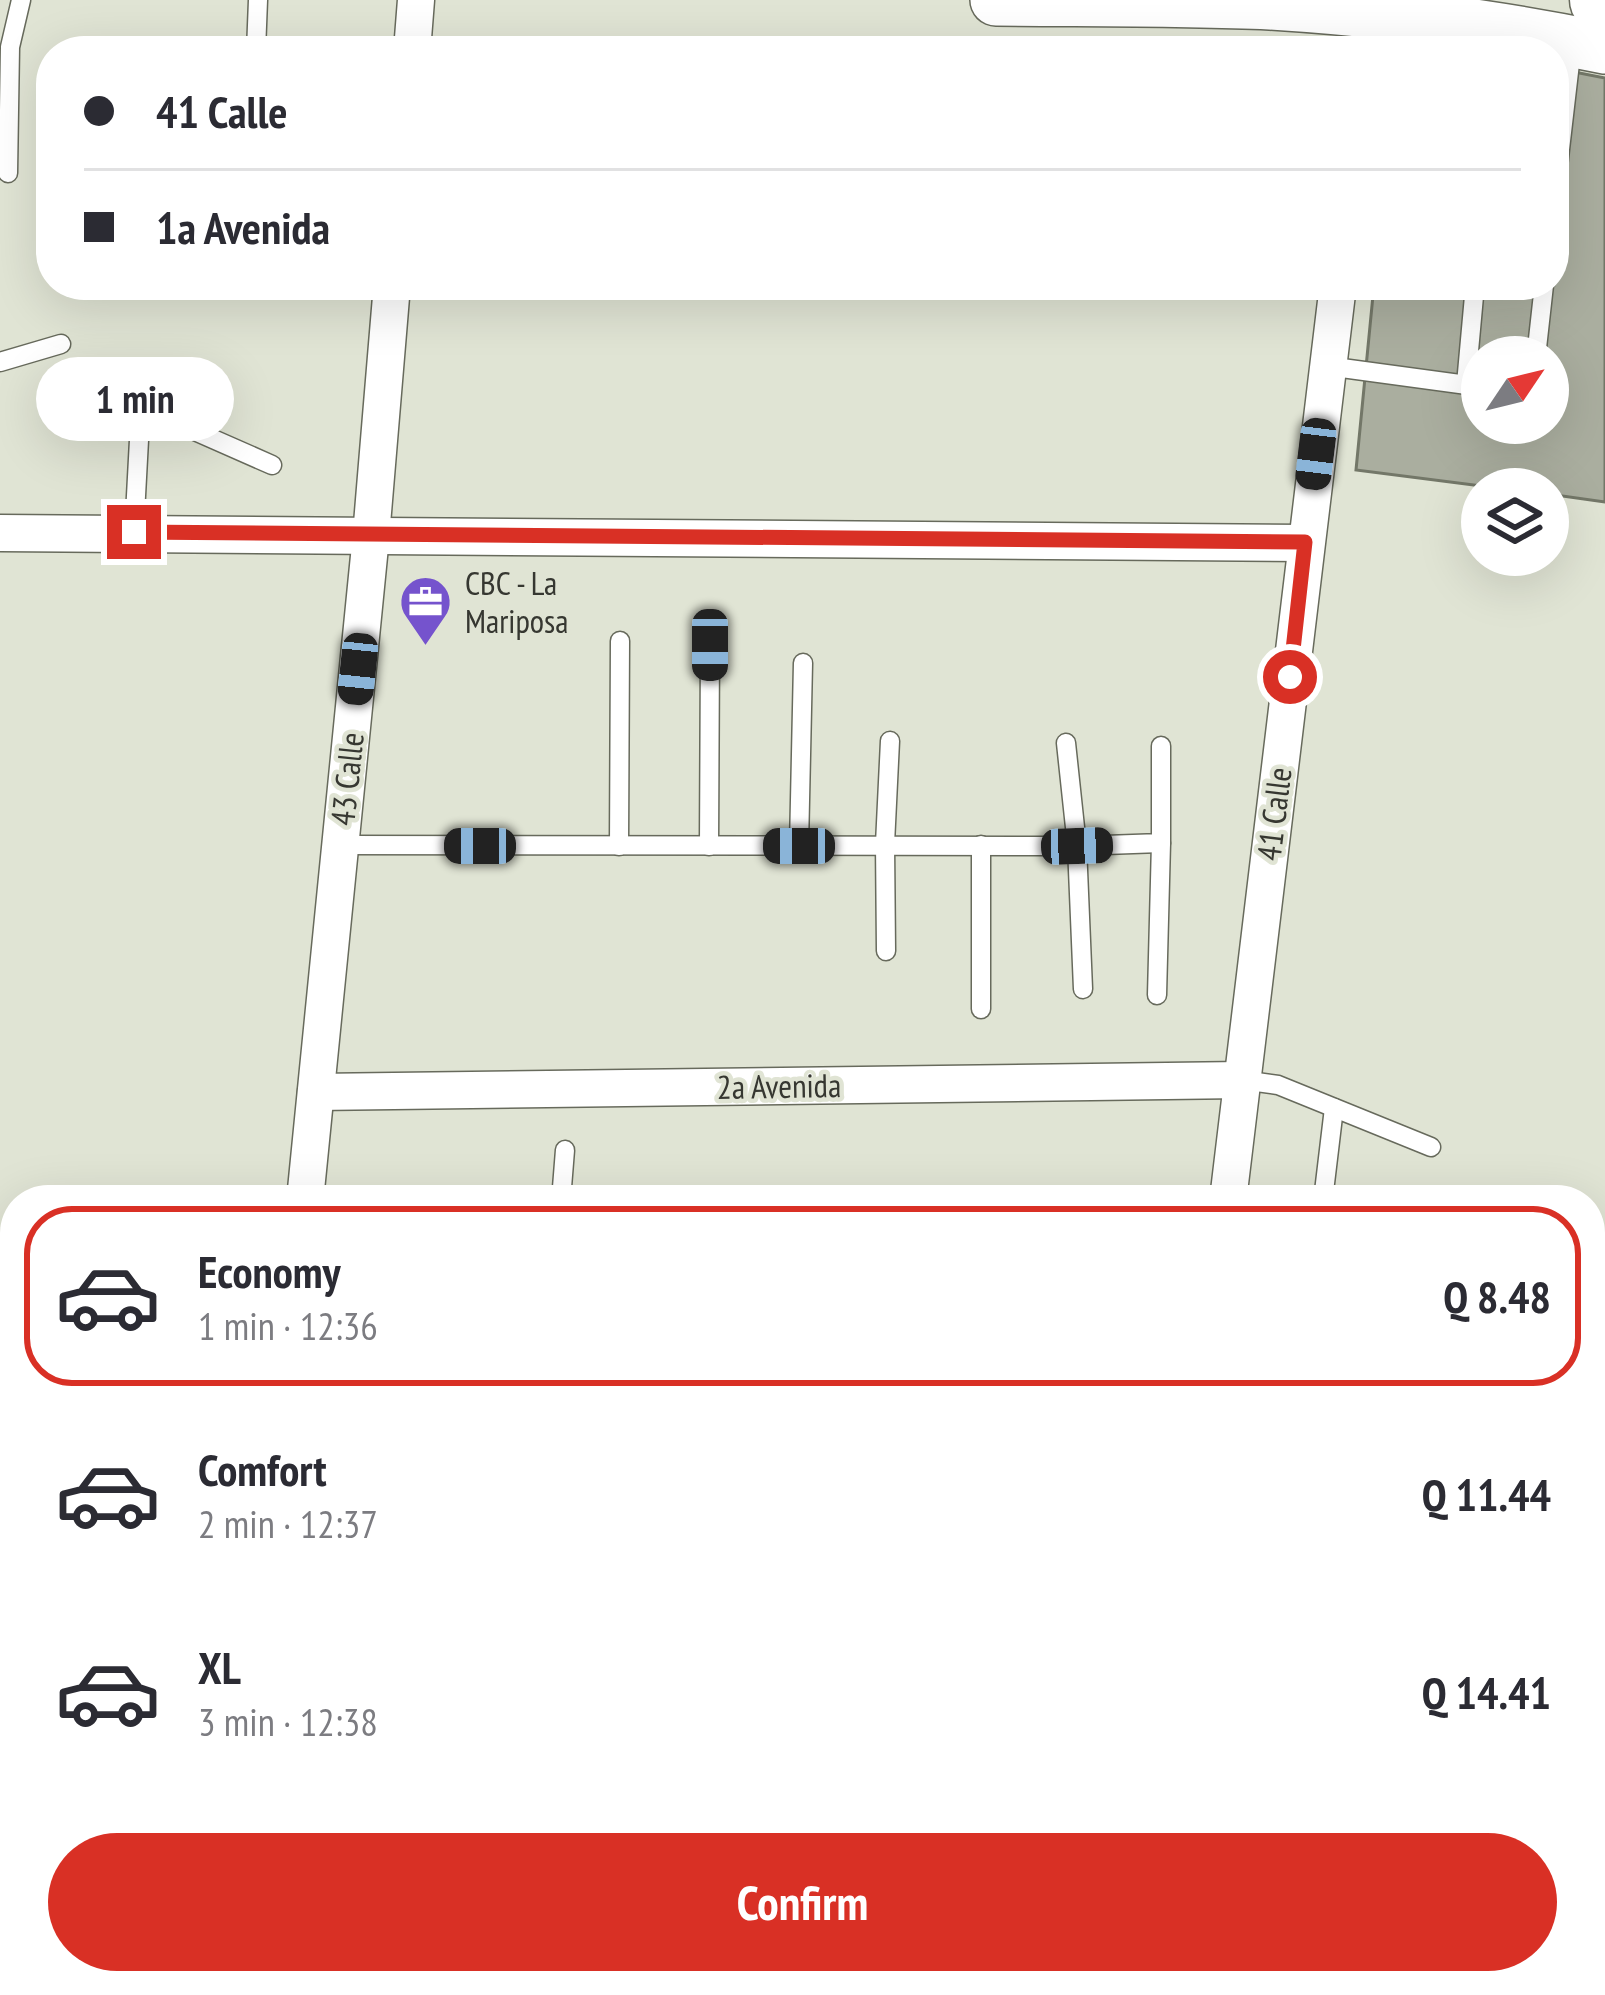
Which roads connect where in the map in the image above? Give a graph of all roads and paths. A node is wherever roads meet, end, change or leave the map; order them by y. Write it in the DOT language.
graph roads {
  1 [pos="22,0"];
  2 [pos="259,0"];
  3 [pos="416,0"];
  4 [pos="996,0"];
  5 [pos="1372,21"];
  6 [pos="1596,22"];
  7 [pos="257,36"];
  8 [pos="413,36"];
  9 [pos="1569,100"];
  10 [pos="8,173"];
  11 [pos="391,300"];
  12 [pos="1336,300"];
  13 [pos="1475,300"];
  14 [pos="1542,300"];
  15 [pos="1474,336"];
  16 [pos="1538,336"];
  17 [pos="62,344"];
  18 [pos="0,362"];
  19 [pos="1327,366"];
  20 [pos="1461,384"];
  21 [pos="272,465"];
  22 [pos="134,532"];
  23 [pos="0,533"];
  24 [pos="371,536"];
  25 [pos="1305,542"];
  26 [pos="620,640"];
  27 [pos="710,645"];
  28 [pos="803,663"];
  29 [pos="890,741"];
  30 [pos="1066,743"];
  31 [pos="1162,746"];
  32 [pos="1161,843"];
  33 [pos="886,844"];
  34 [pos="341,845"];
  35 [pos="981,845"];
  36 [pos="619,846"];
  37 [pos="709,846"];
  38 [pos="799,846"];
  39 [pos="1077,846"];
  40 [pos="886,951"];
  41 [pos="1083,989"];
  42 [pos="1157,995"];
  43 [pos="981,1010"];
  44 [pos="1242,1080"];
  45 [pos="316,1092"];
  46 [pos="1334,1108"];
  47 [pos="1431,1147"];
  48 [pos="566,1150"];
  49 [pos="307,1185"];
  50 [pos="562,1185"];
  51 [pos="1230,1185"];
  52 [pos="1325,1185"];
  1 -- 10 [label="lane"];
  2 -- 7 [label="lane"];
  3 -- 8 [label="street"];
  4 -- 5 [label="street"];
  5 -- 6 [label="street"];
  6 -- 9 [label="lane"];
  11 -- 24 [label="street, 43 Calle"];
  12 -- 19 [label="street, 41 Calle"];
  13 -- 15 [label="lane"];
  14 -- 16 [label="lane"];
  17 -- 18 [label="lane"];
  19 -- 20 [label="lane"];
  19 -- 25 [label="street, 41 Calle"];
  21 -- 22 [label="lane"];
  22 -- 23 [label="street"];
  22 -- 24 [label="street"];
  24 -- 25 [label="street"];
  24 -- 34 [label="street, 43 Calle"];
  25 -- 44 [label="street, 41 Calle"];
  26 -- 36 [label="lane"];
  27 -- 37 [label="lane"];
  28 -- 38 [label="lane"];
  29 -- 33 [label="lane"];
  30 -- 39 [label="lane"];
  31 -- 32 [label="lane"];
  32 -- 39 [label="lane"];
  32 -- 42 [label="lane"];
  33 -- 35 [label="lane"];
  33 -- 38 [label="lane"];
  33 -- 40 [label="lane"];
  34 -- 36 [label="lane"];
  34 -- 45 [label="street, 43 Calle"];
  35 -- 39 [label="lane"];
  35 -- 43 [label="lane"];
  36 -- 37 [label="lane"];
  37 -- 38 [label="lane"];
  39 -- 41 [label="lane"];
  44 -- 45 [label="street, 2a Avenida"];
  44 -- 46 [label="lane"];
  44 -- 51 [label="street, 41 Calle"];
  45 -- 49 [label="street, 43 Calle"];
  46 -- 47 [label="lane"];
  46 -- 52 [label="lane"];
  48 -- 50 [label="lane"];
}
